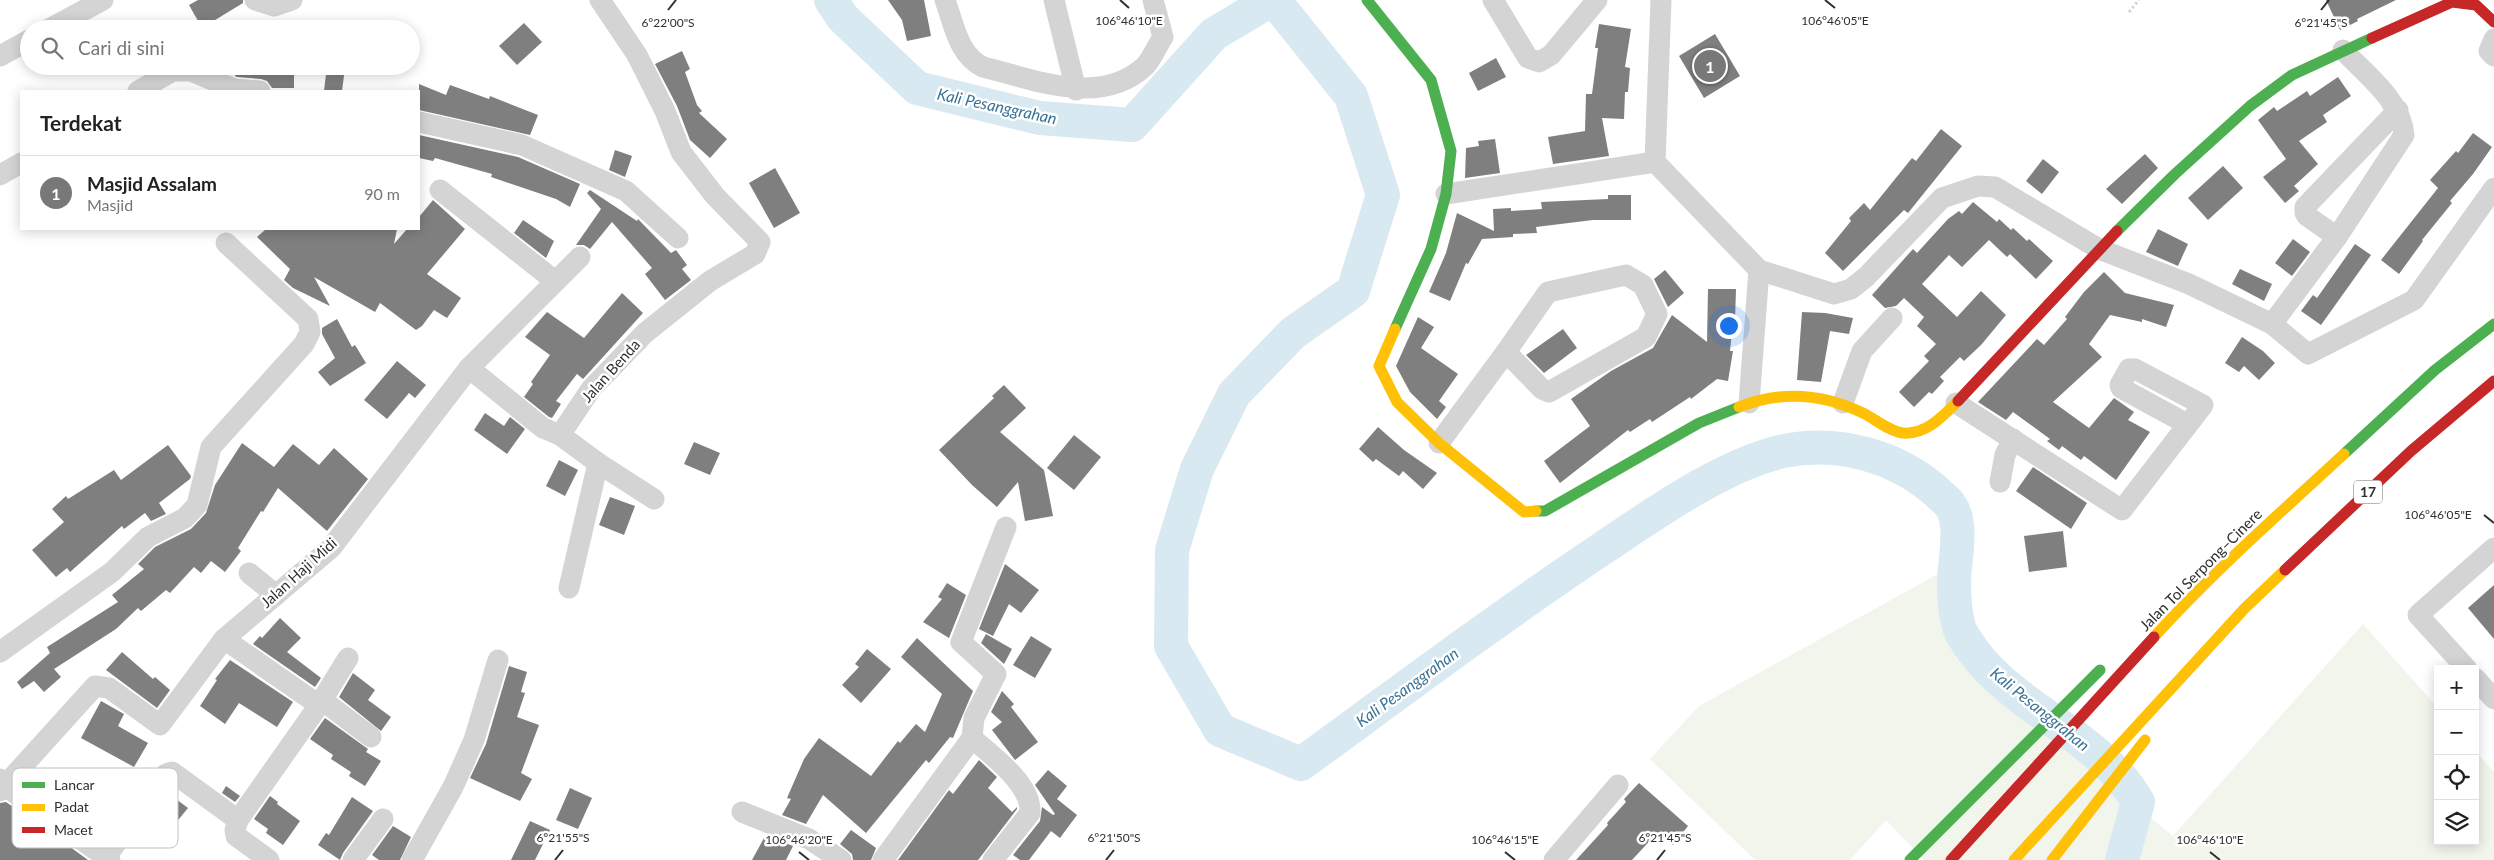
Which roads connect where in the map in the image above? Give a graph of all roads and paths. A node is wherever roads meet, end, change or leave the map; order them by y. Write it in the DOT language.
graph roads {
  1 [pos="103,0"];
  2 [pos="255,0"];
  3 [pos="292,0"];
  4 [pos="600,0"];
  5 [pos="945,0"];
  6 [pos="1054,0"];
  7 [pos="1154,0"];
  8 [pos="1367,0"];
  9 [pos="1493,0"];
  10 [pos="1598,0"];
  11 [pos="1661,0"];
  12 [pos="2139,0"];
  13 [pos="76,6"];
  14 [pos="2129,12"];
  15 [pos="60,20"];
  16 [pos="2494,22"];
  17 [pos="2494,39"];
  18 [pos="20,45"];
  19 [pos="2343,50"];
  20 [pos="0,56"];
  21 [pos="2494,56"];
  22 [pos="166,75"];
  23 [pos="199,75"];
  24 [pos="140,90"];
  25 [pos="247,90"];
  26 [pos="1076,90"];
  27 [pos="2398,110"];
  28 [pos="420,122"];
  29 [pos="1656,162"];
  30 [pos="20,164"];
  31 [pos="0,175"];
  32 [pos="2494,188"];
  33 [pos="440,190"];
  34 [pos="1446,194"];
  35 [pos="2337,236"];
  36 [pos="678,238"];
  37 [pos="226,243"];
  38 [pos="2099,249"];
  39 [pos="580,257"];
  40 [pos="1759,270"];
  41 [pos="555,282"];
  42 [pos="1892,318"];
  43 [pos="2272,324"];
  44 [pos="2494,324"];
  45 [pos="1506,352"];
  46 [pos="469,368"];
  47 [pos="2494,381"];
  48 [pos="1749,403"];
  49 [pos="1843,403"];
  50 [pos="1956,403"];
  51 [pos="2187,424"];
  52 [pos="560,435"];
  53 [pos="2013,439"];
  54 [pos="1439,443"];
  55 [pos="598,463"];
  56 [pos="2000,482"];
  57 [pos="654,499"];
  58 [pos="1006,527"];
  59 [pos="2243,547"];
  60 [pos="2494,548"];
  61 [pos="249,573"];
  62 [pos="569,588"];
  63 [pos="2181,592"];
  64 [pos="276,595"];
  65 [pos="224,639"];
  66 [pos="2219,639"];
  67 [pos="0,652"];
  68 [pos="348,658"];
  69 [pos="498,660"];
  70 [pos="2111,660"];
  71 [pos="2463,665"];
  72 [pos="2479,682"];
  73 [pos="2493,697"];
  74 [pos="321,702"];
  75 [pos="2167,711"];
  76 [pos="2155,727"];
  77 [pos="371,737"];
  78 [pos="972,738"];
  79 [pos="18,768"];
  80 [pos="12,774"];
  81 [pos="178,776"];
  82 [pos="2,785"];
  83 [pos="1618,785"];
  84 [pos="742,812"];
  85 [pos="238,820"];
  86 [pos="383,820"];
  87 [pos="93,848"];
  88 [pos="108,858"];
  89 [pos="999,858"];
  90 [pos="269,860"];
  91 [pos="353,860"];
  92 [pos="412,860"];
  93 [pos="841,860"];
  94 [pos="883,860"];
  95 [pos="1554,860"];
  96 [pos="1910,860"];
  97 [pos="1951,860"];
  98 [pos="2014,860"];
  99 [pos="2052,860"];
  1 -- 13 [label="street"];
  2 -- 3 [label="street"];
  4 -- 52 [label="street, Jalan Benda"];
  5 -- 26 [label="street"];
  6 -- 26 [label="street"];
  7 -- 26 [label="street"];
  8 -- 34 [label="main road"];
  9 -- 10 [label="street"];
  11 -- 29 [label="street"];
  12 -- 14 [label="path"];
  13 -- 15 [label="street"];
  16 -- 19 [label="main road"];
  17 -- 21 [label="street"];
  18 -- 20 [label="street"];
  19 -- 27 [label="street"];
  19 -- 38 [label="main road"];
  22 -- 24 [label="street"];
  23 -- 25 [label="street"];
  27 -- 35 [label="street"];
  27 -- 35 [label="street"];
  28 -- 36 [label="street"];
  29 -- 34 [label="street"];
  29 -- 40 [label="street"];
  30 -- 31 [label="street"];
  32 -- 43 [label="street"];
  33 -- 41 [label="street"];
  34 -- 54 [label="main road"];
  35 -- 43 [label="street"];
  37 -- 67 [label="street"];
  38 -- 40 [label="street"];
  38 -- 43 [label="street"];
  38 -- 50 [label="main road"];
  39 -- 41 [label="street, Jalan Haji Midi"];
  40 -- 48 [label="street"];
  41 -- 46 [label="street, Jalan Haji Midi"];
  42 -- 49 [label="street"];
  44 -- 59 [label="main road, Jalan Tol Serpong–Cinere"];
  45 -- 45 [label="street"];
  45 -- 54 [label="street"];
  46 -- 52 [label="street"];
  46 -- 64 [label="street, Jalan Haji Midi"];
  47 -- 66 [label="main road, 17"];
  48 -- 49 [label="main road"];
  48 -- 54 [label="main road"];
  49 -- 50 [label="main road"];
  50 -- 53 [label="street"];
  51 -- 53 [label="street"];
  52 -- 55 [label="street"];
  53 -- 56 [label="street"];
  55 -- 57 [label="street"];
  55 -- 62 [label="street"];
  58 -- 78 [label="street"];
  59 -- 63 [label="main road"];
  59 -- 97 [label="main road, Jalan Tol Serpong–Cinere"];
  60 -- 71 [label="street"];
  61 -- 64 [label="street"];
  64 -- 65 [label="street, Jalan Haji Midi"];
  65 -- 74 [label="street"];
  65 -- 79 [label="street, Jalan Haji Midi"];
  66 -- 75 [label="main road"];
  66 -- 98 [label="main road, 17"];
  68 -- 74 [label="street"];
  69 -- 92 [label="street"];
  70 -- 96 [label="main road"];
  72 -- 73 [label="street"];
  74 -- 77 [label="street"];
  74 -- 85 [label="street"];
  76 -- 99 [label="main road"];
  78 -- 89 [label="street"];
  78 -- 94 [label="street"];
  80 -- 82 [label="street, Jalan Haji Midi"];
  81 -- 85 [label="street"];
  83 -- 95 [label="street"];
  84 -- 93 [label="street"];
  85 -- 90 [label="street"];
  86 -- 91 [label="street"];
  87 -- 88 [label="street"];
}
